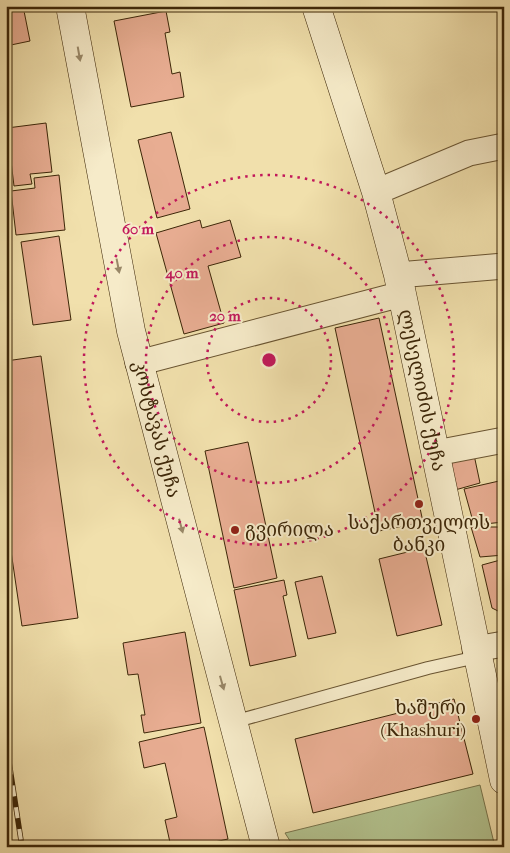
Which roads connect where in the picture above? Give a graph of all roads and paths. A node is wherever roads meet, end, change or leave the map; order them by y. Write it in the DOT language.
graph roads {
  1 [pos="70,6"];
  2 [pos="316,6"];
  3 [pos="504,146"];
  4 [pos="376,192"];
  5 [pos="504,266"];
  6 [pos="400,284"];
  7 [pos="138,363"];
  8 [pos="504,440"];
  9 [pos="436,453"];
  10 [pos="504,644"];
  11 [pos="476,653"];
  12 [pos="234,722"];
  13 [pos="504,780"];
  14 [pos="262,846"];
  1 -- 7 [label="street, კოსტავას ქუჩა, one-way"];
  2 -- 4 [label="street, ლესელიძის ქუჩა"];
  3 -- 4 [label="street"];
  4 -- 6 [label="street, ლესელიძის ქუჩა"];
  5 -- 6 [label="street"];
  6 -- 7 [label="street"];
  6 -- 9 [label="street, ლესელიძის ქუჩა"];
  7 -- 12 [label="street, კოსტავას ქუჩა, one-way"];
  8 -- 9 [label="street"];
  9 -- 11 [label="street, ლესელიძის ქუჩა"];
  10 -- 11 [label="street"];
  11 -- 12 [label="lane"];
  11 -- 13 [label="street, ლესელიძის ქუჩა"];
  12 -- 14 [label="street, კოსტავას ქუჩა"];
}
